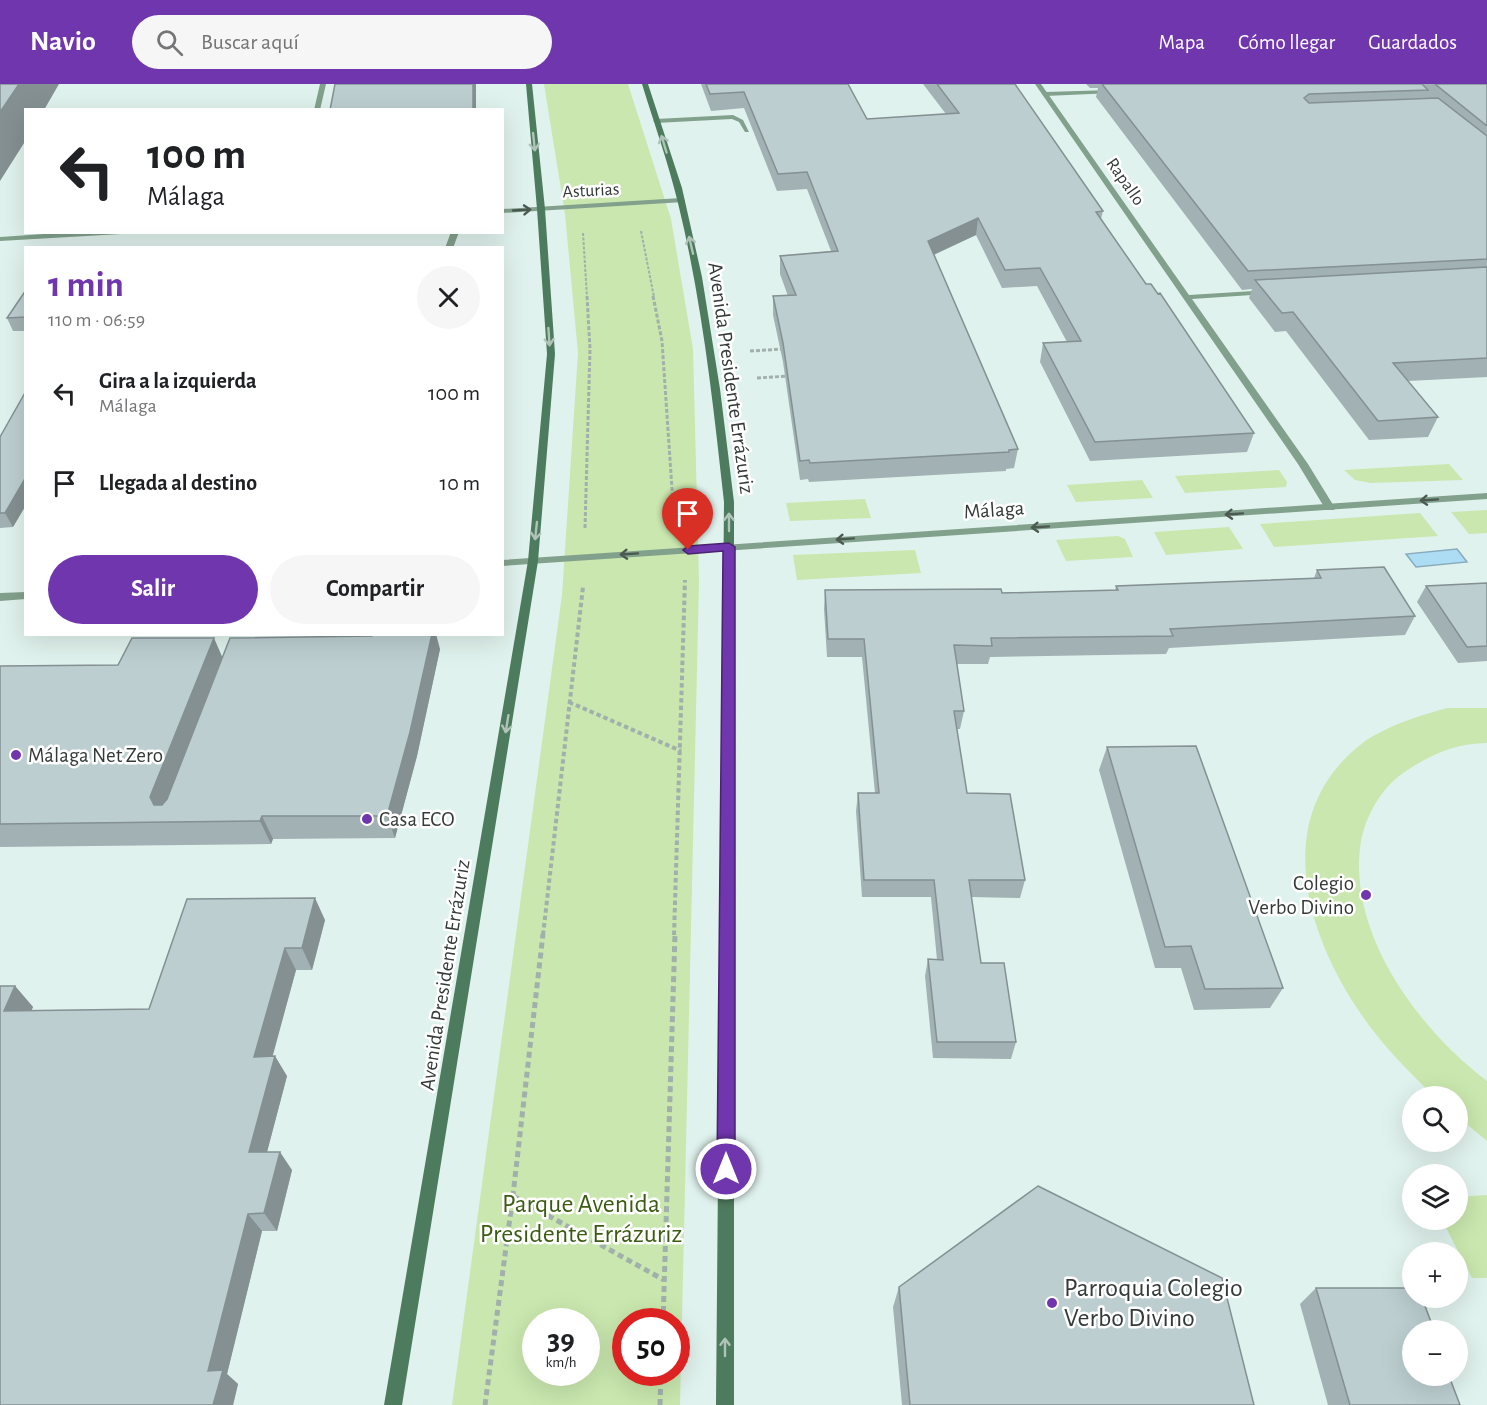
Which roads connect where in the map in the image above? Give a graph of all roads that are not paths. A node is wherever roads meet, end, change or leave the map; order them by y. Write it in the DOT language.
graph roads {
  1 [pos="323,84"];
  2 [pos="529,84"];
  3 [pos="645,84"];
  4 [pos="1038,84"];
  5 [pos="1117,92"];
  6 [pos="1045,94"];
  7 [pos="317,108"];
  8 [pos="656,121"];
  9 [pos="747,131"];
  10 [pos="681,200"];
  11 [pos="541,209"];
  12 [pos="504,211"];
  13 [pos="86,234"];
  14 [pos="0,239"];
  15 [pos="1276,291"];
  16 [pos="1188,297"];
  17 [pos="1487,496"];
  18 [pos="1330,508"];
  19 [pos="729,547"];
  20 [pos="533,561"];
  21 [pos="504,563"];
  22 [pos="24,596"];
  23 [pos="0,597"];
  24 [pos="393,1405"];
  25 [pos="725,1405"];
  1 -- 7 [label="street"];
  2 -- 11 [label="main road, Avenida Presidente Errázuriz, one-way"];
  3 -- 8 [label="main road, Avenida Presidente Errázuriz"];
  4 -- 6 [label="street, Rapallo"];
  5 -- 6 [label="street"];
  6 -- 16 [label="street, Rapallo"];
  8 -- 9 [label="street"];
  10 -- 8 [label="main road, Avenida Presidente Errázuriz, one-way"];
  10 -- 11 [label="street, Asturias"];
  19 -- 10 [label="main road, Avenida Presidente Errázuriz, one-way"];
  12 -- 11 [label="street, Asturias, one-way"];
  11 -- 20 [label="main road, Avenida Presidente Errázuriz, one-way"];
  13 -- 14 [label="street"];
  15 -- 16 [label="street"];
  16 -- 18 [label="street, Rapallo"];
  17 -- 18 [label="street, Málaga, one-way"];
  18 -- 19 [label="street, Málaga, one-way"];
  19 -- 20 [label="street, Málaga, one-way"];
  25 -- 19 [label="main road, Avenida Presidente Errázuriz, one-way"];
  20 -- 21 [label="street, Málaga"];
  20 -- 24 [label="main road, Avenida Presidente Errázuriz, one-way"];
  22 -- 23 [label="street"];
}
